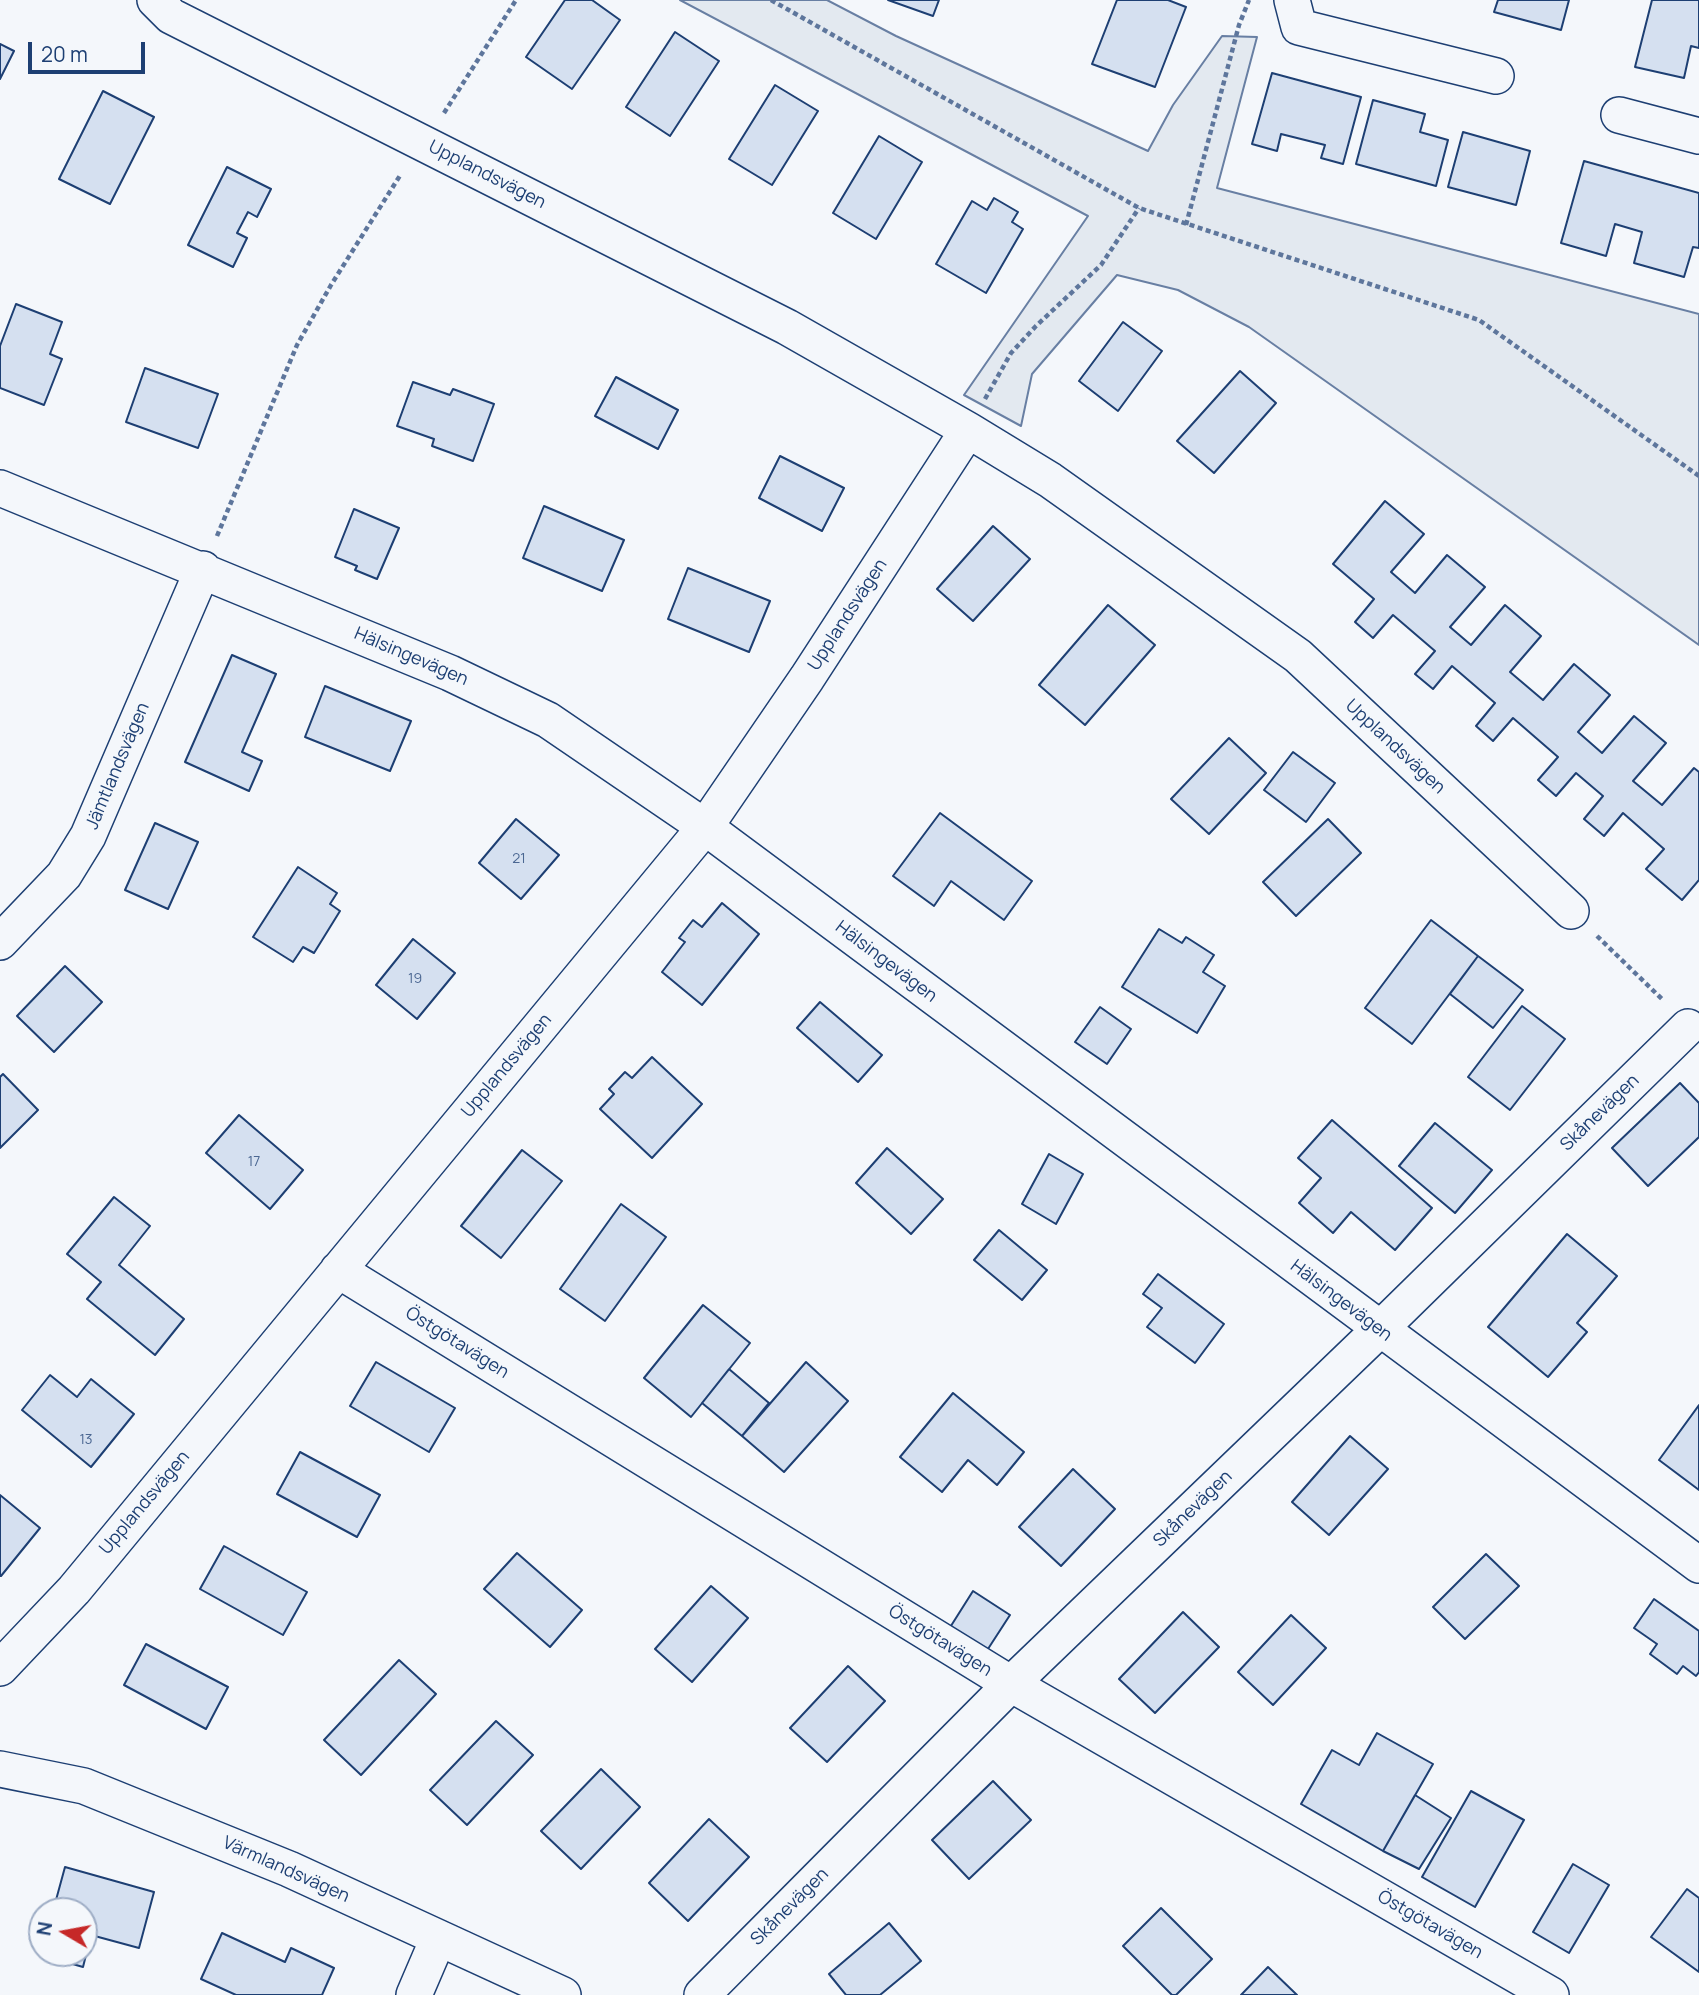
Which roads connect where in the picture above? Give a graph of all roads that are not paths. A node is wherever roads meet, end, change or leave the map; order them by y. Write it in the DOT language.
graph roads {
  1 [pos="155,0"];
  2 [pos="1292,0"];
  3 [pos="1496,76"];
  4 [pos="1619,115"];
  5 [pos="1699,136"];
  6 [pos="968,430"];
  7 [pos="0,488"];
  8 [pos="203,569"];
  9 [pos="705,827"];
  10 [pos="1571,911"];
  11 [pos="0,942"];
  12 [pos="1688,1027"];
  13 [pos="338,1269"];
  14 [pos="1380,1329"];
  15 [pos="1699,1565"];
  16 [pos="0,1668"];
  17 [pos="1011,1684"];
  18 [pos="0,1769"];
  19 [pos="438,1939"];
  20 [pos="414,1995"];
  21 [pos="563,1995"];
  22 [pos="702,1995"];
  23 [pos="1551,1995"];
  1 -- 6 [label="street, Upplandsvägen"];
  2 -- 3 [label="street"];
  4 -- 5 [label="street"];
  6 -- 9 [label="street, Upplandsvägen"];
  6 -- 10 [label="street, Upplandsvägen"];
  7 -- 8 [label="street, Hälsingevägen"];
  8 -- 9 [label="street, Hälsingevägen"];
  8 -- 11 [label="street, Jämtlandsvägen"];
  9 -- 13 [label="street, Upplandsvägen"];
  9 -- 14 [label="street, Hälsingevägen"];
  12 -- 14 [label="street, Skånevägen"];
  13 -- 16 [label="street, Upplandsvägen"];
  13 -- 17 [label="street, Östgötavägen"];
  14 -- 15 [label="street, Hälsingevägen"];
  14 -- 17 [label="street, Skånevägen"];
  17 -- 22 [label="street, Skånevägen"];
  17 -- 23 [label="street, Östgötavägen"];
  18 -- 19 [label="street, Värmlandsvägen"];
  19 -- 20 [label="street"];
  19 -- 21 [label="street, Värmlandsvägen"];
}
